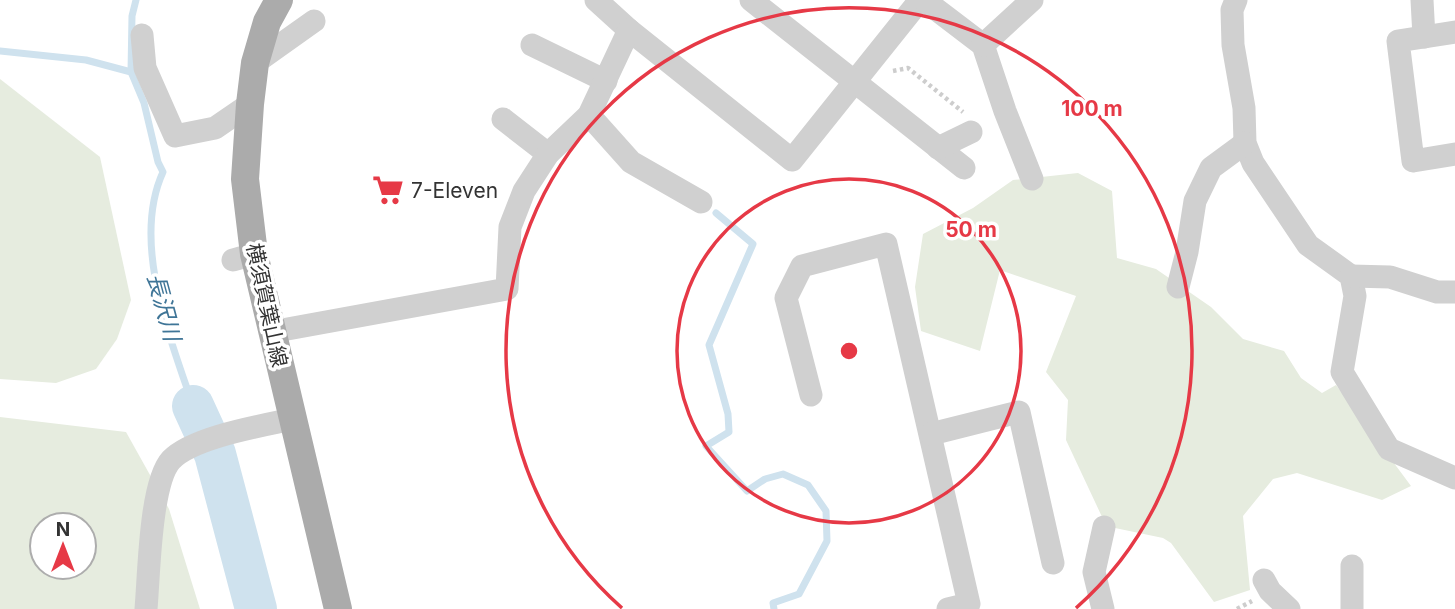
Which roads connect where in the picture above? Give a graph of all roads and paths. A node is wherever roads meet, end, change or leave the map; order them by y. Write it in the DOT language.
graph roads {
  1 [pos="279,0"];
  2 [pos="596,0"];
  3 [pos="751,0"];
  4 [pos="922,0"];
  5 [pos="1032,0"];
  6 [pos="1236,0"];
  7 [pos="1422,0"];
  8 [pos="314,21"];
  9 [pos="629,30"];
  10 [pos="1455,32"];
  11 [pos="142,35"];
  12 [pos="1424,37"];
  13 [pos="532,45"];
  14 [pos="983,45"];
  15 [pos="255,63"];
  16 [pos="606,81"];
  17 [pos="861,86"];
  18 [pos="250,104"];
  19 [pos="589,115"];
  20 [pos="503,119"];
  21 [pos="969,123"];
  22 [pos="1245,143"];
  23 [pos="938,148"];
  24 [pos="548,154"];
  25 [pos="1455,154"];
  26 [pos="964,168"];
  27 [pos="1032,179"];
  28 [pos="701,202"];
  29 [pos="1351,276"];
  30 [pos="1178,287"];
  31 [pos="1455,292"];
  32 [pos="271,332"];
  33 [pos="811,395"];
  34 [pos="293,419"];
  35 [pos="931,434"];
  36 [pos="1455,478"];
  37 [pos="1104,527"];
  38 [pos="1053,562"];
  39 [pos="1352,566"];
  40 [pos="1264,580"];
  41 [pos="146,609"];
  42 [pos="338,609"];
  43 [pos="948,609"];
  44 [pos="1103,609"];
  45 [pos="1289,609"];
  46 [pos="1352,609"];
  1 -- 15 [label="main road, 横須賀葉山線"];
  2 -- 9 [label="street"];
  3 -- 17 [label="street"];
  4 -- 14 [label="street"];
  4 -- 17 [label="street"];
  5 -- 14 [label="street"];
  6 -- 22 [label="street"];
  7 -- 12 [label="street"];
  8 -- 15 [label="street"];
  9 -- 16 [label="street"];
  9 -- 17 [label="street"];
  10 -- 12 [label="street"];
  11 -- 18 [label="street"];
  12 -- 25 [label="street"];
  13 -- 16 [label="street"];
  14 -- 27 [label="street"];
  15 -- 18 [label="main road, 横須賀葉山線"];
  16 -- 19 [label="street"];
  17 -- 21 [label="path"];
  17 -- 23 [label="street"];
  18 -- 32 [label="main road, 横須賀葉山線"];
  19 -- 24 [label="street"];
  19 -- 28 [label="street"];
  20 -- 24 [label="street"];
  21 -- 23 [label="street"];
  22 -- 29 [label="street"];
  22 -- 30 [label="street"];
  23 -- 26 [label="street"];
  24 -- 32 [label="street"];
  29 -- 31 [label="street"];
  29 -- 36 [label="street"];
  32 -- 34 [label="main road, 横須賀葉山線"];
  33 -- 35 [label="street"];
  34 -- 41 [label="street"];
  34 -- 42 [label="main road, 横須賀葉山線"];
  35 -- 38 [label="street"];
  35 -- 43 [label="street"];
  37 -- 44 [label="street"];
  39 -- 46 [label="street"];
  40 -- 45 [label="street"];
}
